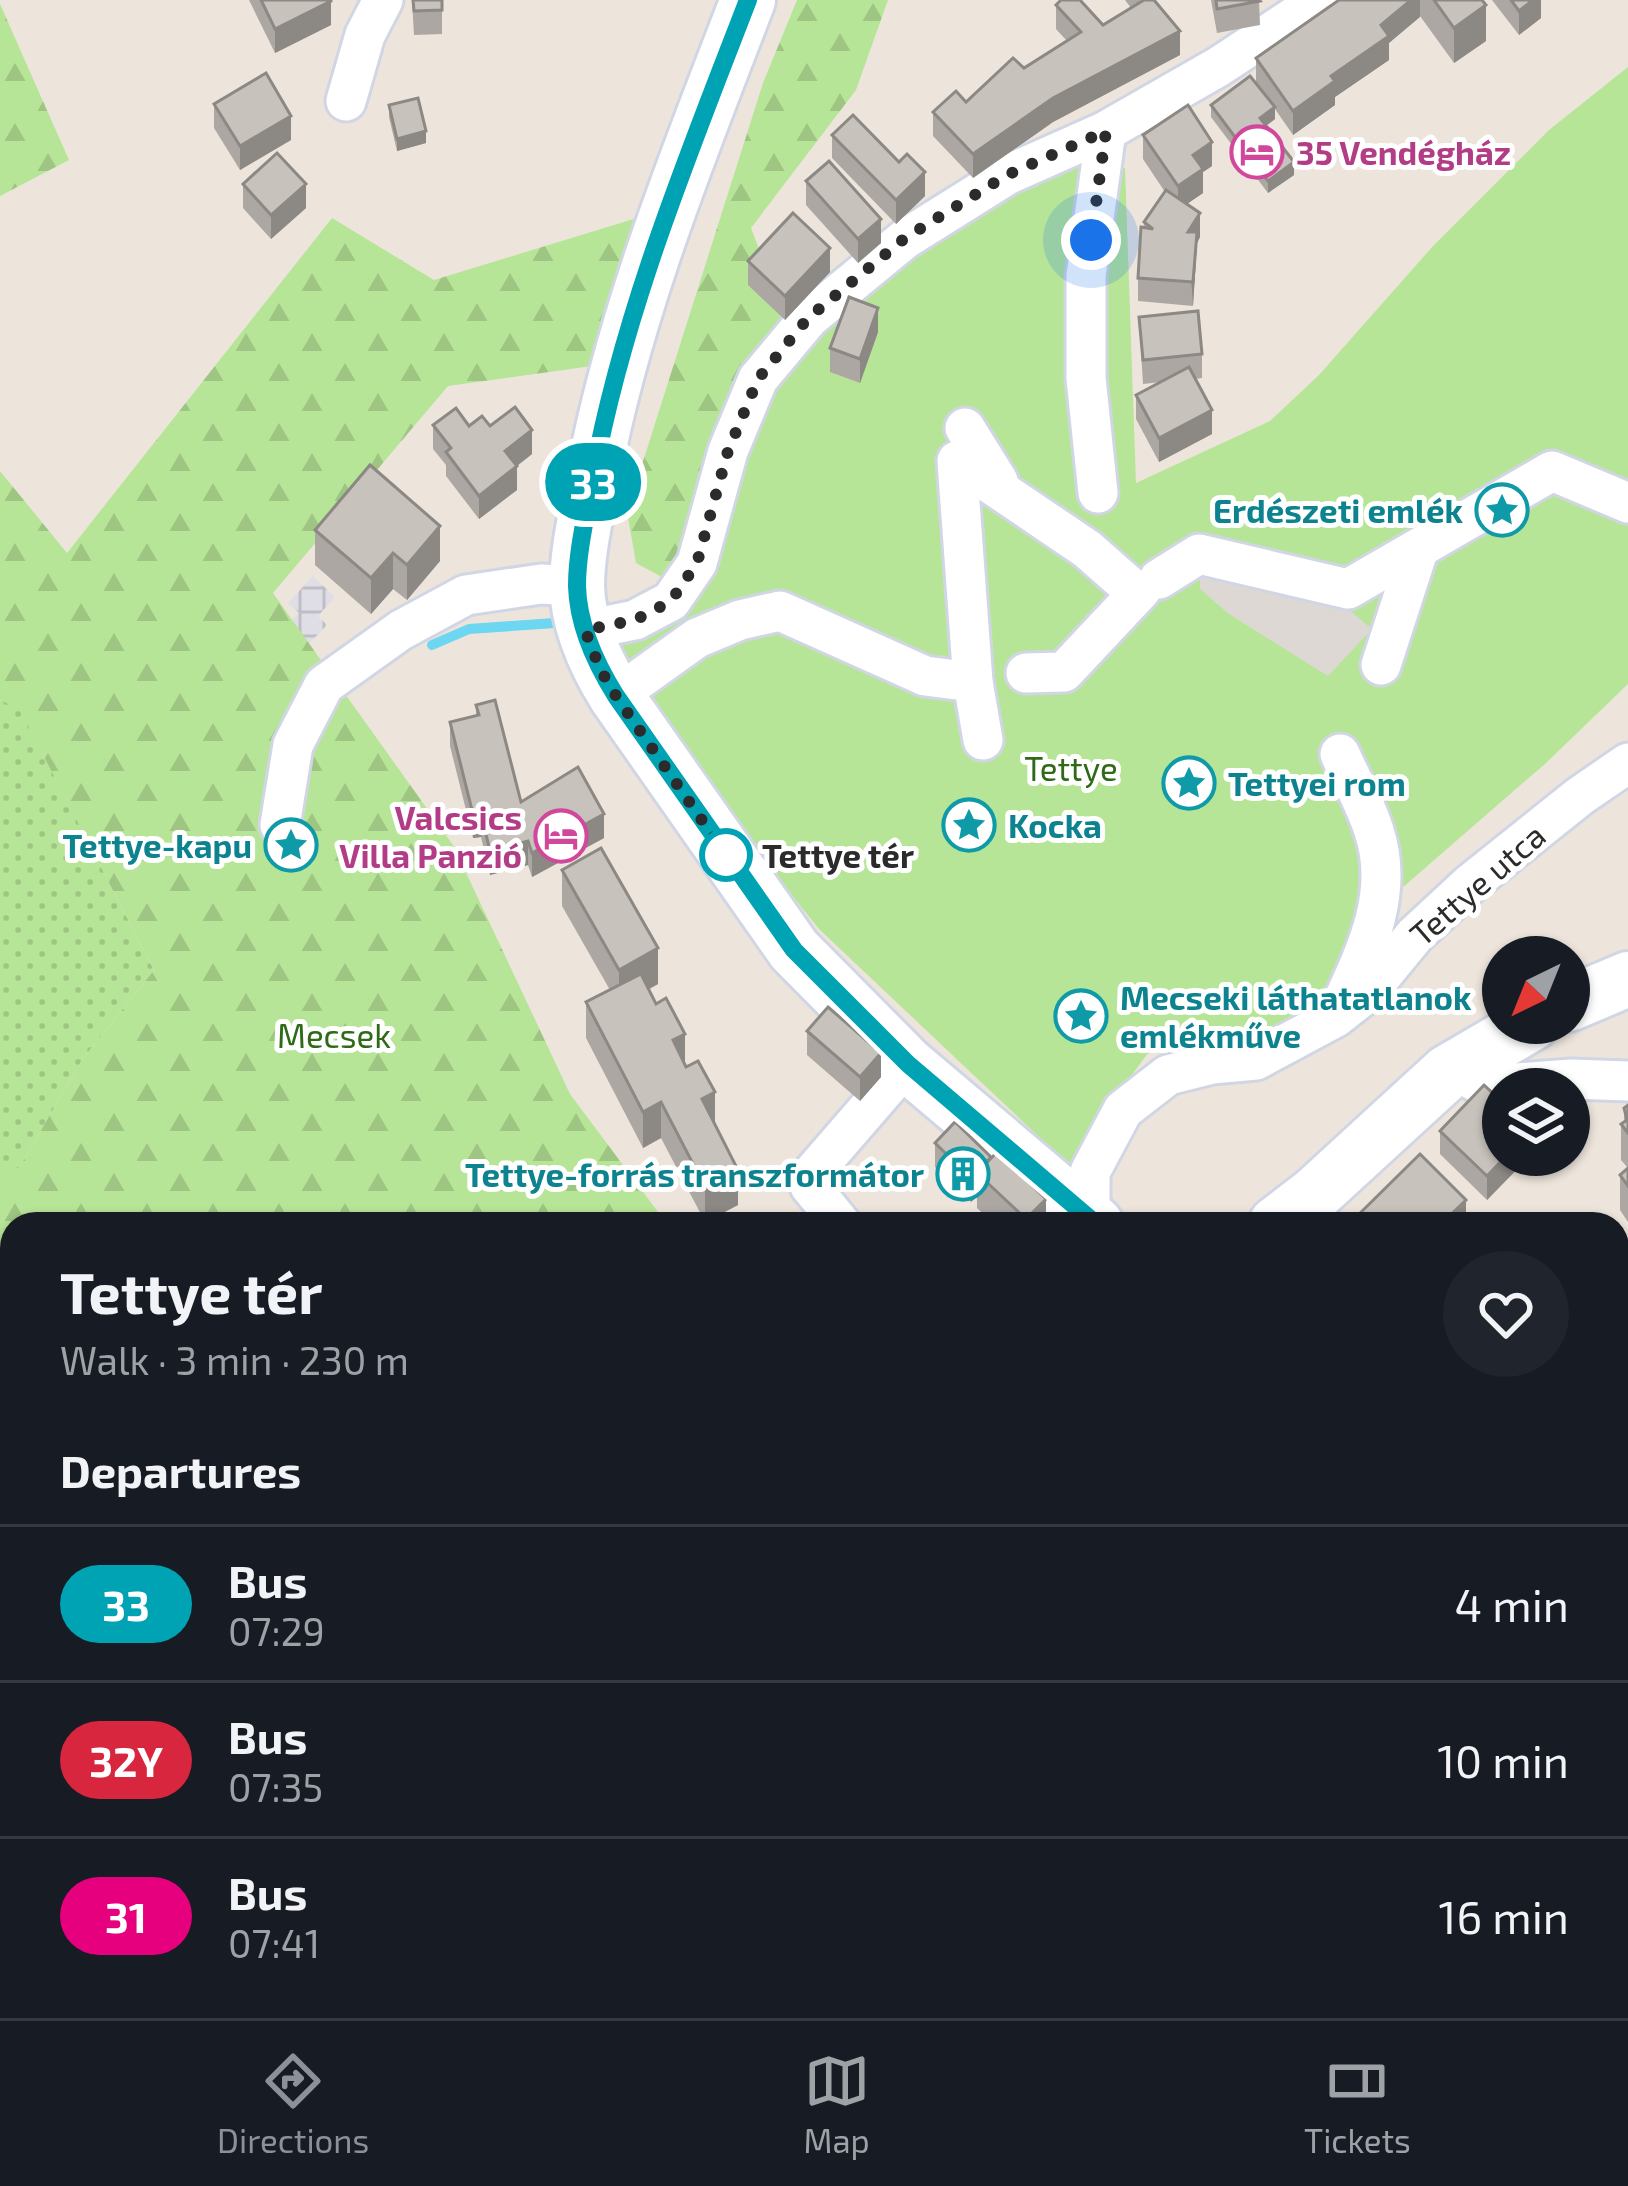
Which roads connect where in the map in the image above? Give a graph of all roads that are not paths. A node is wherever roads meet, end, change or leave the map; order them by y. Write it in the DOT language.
graph roads {
  1 [pos="383,0"];
  2 [pos="748,0"];
  3 [pos="1320,0"];
  4 [pos="346,101"];
  5 [pos="1106,131"];
  6 [pos="964,428"];
  7 [pos="1098,493"];
  8 [pos="1007,495"];
  9 [pos="1628,503"];
  10 [pos="1419,548"];
  11 [pos="1146,588"];
  12 [pos="590,614"];
  13 [pos="1382,665"];
  14 [pos="1026,673"];
  15 [pos="973,682"];
  16 [pos="616,696"];
  17 [pos="982,740"];
  18 [pos="1340,754"];
  19 [pos="1628,763"];
  20 [pos="280,825"];
  21 [pos="1628,980"];
  22 [pos="1590,995"];
  23 [pos="1336,1017"];
  24 [pos="1496,1044"];
  25 [pos="908,1064"];
  26 [pos="1454,1069"];
  27 [pos="1628,1081"];
  28 [pos="1295,1209"];
  29 [pos="831,1212"];
  30 [pos="1081,1212"];
  31 [pos="1092,1212"];
  1 -- 4 [label="street"];
  2 -- 12 [label="street"];
  3 -- 5 [label="street"];
  5 -- 7 [label="street"];
  5 -- 12 [label="street"];
  6 -- 8 [label="street"];
  8 -- 11 [label="street"];
  8 -- 15 [label="street"];
  9 -- 10 [label="street"];
  10 -- 11 [label="street"];
  10 -- 13 [label="street"];
  11 -- 14 [label="street"];
  12 -- 16 [label="street"];
  12 -- 20 [label="street"];
  15 -- 16 [label="street"];
  15 -- 17 [label="street"];
  16 -- 25 [label="street"];
  18 -- 23 [label="street"];
  19 -- 23 [label="street, Tettye utca"];
  21 -- 22 [label="street"];
  23 -- 31 [label="street"];
  24 -- 26 [label="street"];
  25 -- 29 [label="street"];
  25 -- 30 [label="street"];
  26 -- 27 [label="street"];
  26 -- 28 [label="street"];
}
